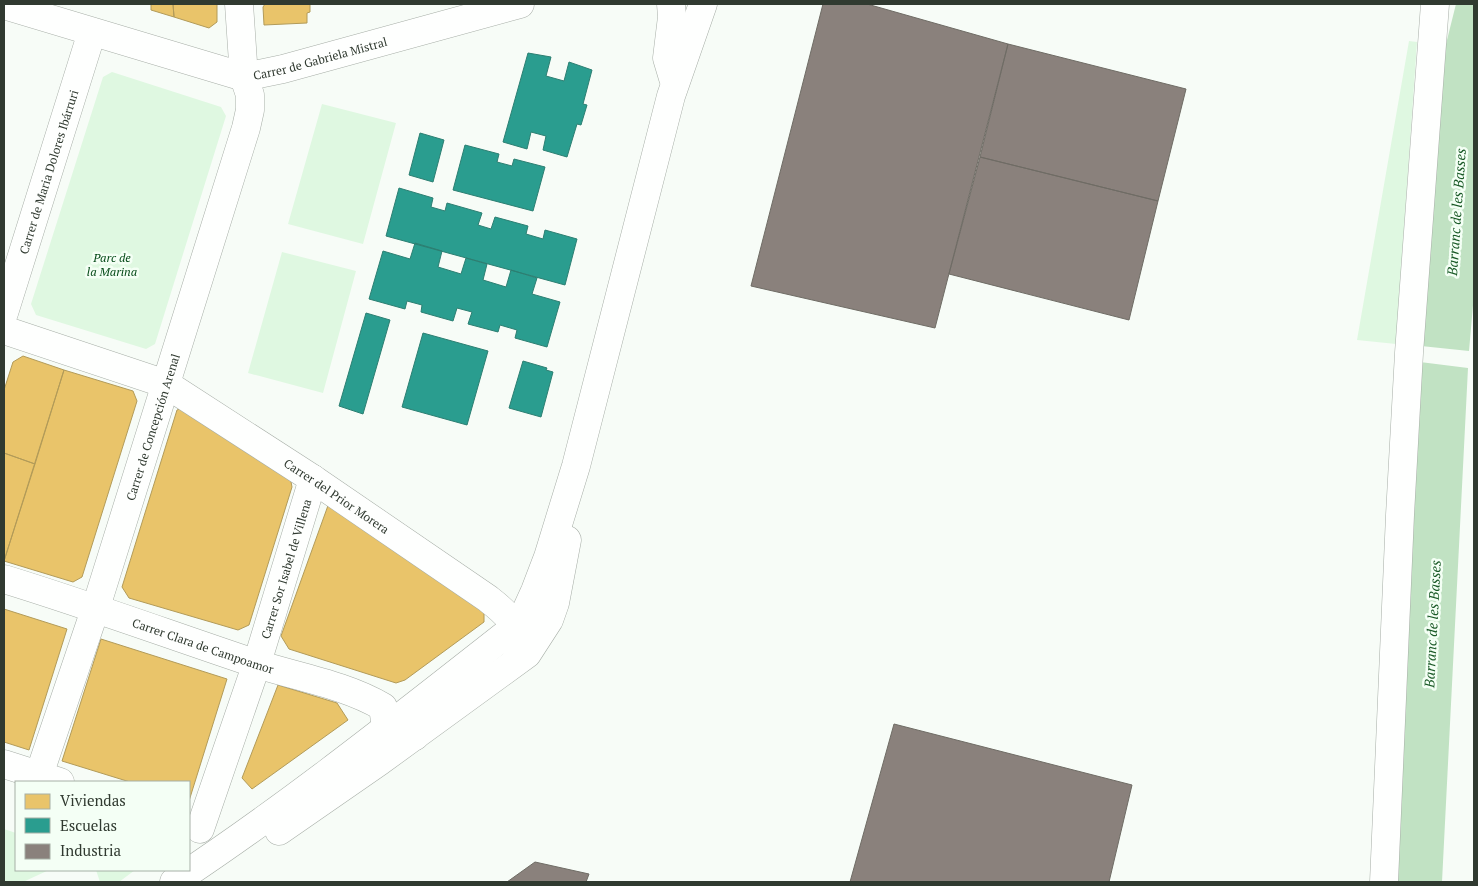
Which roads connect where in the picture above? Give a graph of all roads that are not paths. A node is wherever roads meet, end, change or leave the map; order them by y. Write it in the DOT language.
graph roads {
  1 [pos="239,4"];
  2 [pos="520,4"];
  3 [pos="671,4"];
  4 [pos="685,4"];
  5 [pos="703,4"];
  6 [pos="1435,4"];
  7 [pos="4,5"];
  8 [pos="467,11"];
  9 [pos="92,32"];
  10 [pos="244,76"];
  11 [pos="672,87"];
  12 [pos="4,313"];
  13 [pos="4,330"];
  14 [pos="166,384"];
  15 [pos="576,466"];
  16 [pos="313,479"];
  17 [pos="4,579"];
  18 [pos="96,608"];
  19 [pos="514,628"];
  20 [pos="257,663"];
  21 [pos="386,728"];
  22 [pos="415,736"];
  23 [pos="4,764"];
  24 [pos="49,779"];
  25 [pos="194,827"];
  26 [pos="223,850"];
  27 [pos="174,882"];
  28 [pos="207,882"];
  29 [pos="1384,882"];
  1 -- 10 [label="street, Carrer de Concepción Arenal"];
  2 -- 8 [label="street, Carrer de Gabriela Mistral"];
  3 -- 11 [label="street"];
  4 -- 11 [label="street"];
  5 -- 11 [label="street"];
  6 -- 29 [label="street"];
  7 -- 9 [label="street, Carrer de Gabriela Mistral"];
  8 -- 10 [label="street, Carrer de Gabriela Mistral"];
  9 -- 10 [label="street, Carrer de Gabriela Mistral"];
  9 -- 12 [label="street, Carrer de Maria Dolores Ibárruri"];
  10 -- 14 [label="street, Carrer de Concepción Arenal"];
  11 -- 15 [label="street"];
  13 -- 14 [label="street, Carrer del Prior Morera"];
  14 -- 16 [label="street, Carrer del Prior Morera"];
  14 -- 18 [label="street, Carrer de Concepción Arenal"];
  15 -- 19 [label="street"];
  15 -- 22 [label="street"];
  16 -- 19 [label="street, Carrer del Prior Morera"];
  16 -- 20 [label="street, Carrer Sor Isabel de Villena"];
  17 -- 18 [label="street, Carrer Clara de Campoamor"];
  18 -- 20 [label="street, Carrer Clara de Campoamor"];
  18 -- 24 [label="street, Carrer de Concepción Arenal"];
  19 -- 21 [label="street"];
  19 -- 22 [label="street"];
  20 -- 21 [label="street, Carrer Clara de Campoamor"];
  20 -- 25 [label="street, Carrer Sor Isabel de Villena"];
  21 -- 26 [label="street"];
  22 -- 28 [label="street"];
  23 -- 24 [label="street"];
  25 -- 26 [label="street"];
  26 -- 27 [label="street"];
}
